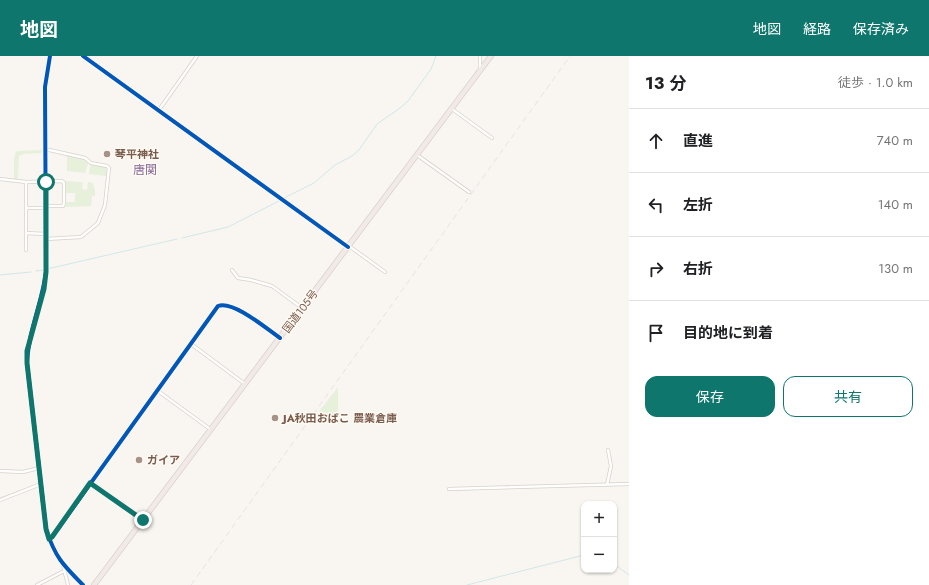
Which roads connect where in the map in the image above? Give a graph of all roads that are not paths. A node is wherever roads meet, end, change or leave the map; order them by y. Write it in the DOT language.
graph roads {
  1 [pos="50,56"];
  2 [pos="83,56"];
  3 [pos="197,56"];
  4 [pos="480,56"];
  5 [pos="491,56"];
  6 [pos="480,71"];
  7 [pos="452,109"];
  8 [pos="158,110"];
  9 [pos="492,138"];
  10 [pos="45,149"];
  11 [pos="417,154"];
  12 [pos="0,180"];
  13 [pos="26,182"];
  14 [pos="46,182"];
  15 [pos="469,192"];
  16 [pos="46,207"];
  17 [pos="26,208"];
  18 [pos="26,233"];
  19 [pos="46,234"];
  20 [pos="46,239"];
  21 [pos="348,247"];
  22 [pos="26,250"];
  23 [pos="232,270"];
  24 [pos="385,272"];
  25 [pos="302,308"];
  26 [pos="280,338"];
  27 [pos="191,344"];
  28 [pos="246,384"];
  29 [pos="158,391"];
  30 [pos="211,429"];
  31 [pos="608,450"];
  32 [pos="39,468"];
  33 [pos="0,470"];
  34 [pos="90,483"];
  35 [pos="41,484"];
  36 [pos="629,484"];
  37 [pos="607,485"];
  38 [pos="450,489"];
  39 [pos="0,500"];
  40 [pos="143,520"];
  41 [pos="49,539"];
  42 [pos="63,564"];
  43 [pos="64,571"];
  44 [pos="37,585"];
  45 [pos="68,585"];
  46 [pos="83,585"];
  47 [pos="94,585"];
  1 -- 10 [label="street"];
  2 -- 8 [label="street"];
  3 -- 8 [label="street"];
  4 -- 6 [label="street"];
  5 -- 6 [label="highway, 国道105号"];
  6 -- 7 [label="highway, 国道105号"];
  7 -- 9 [label="street"];
  7 -- 11 [label="highway, 国道105号"];
  8 -- 21 [label="street"];
  10 -- 14 [label="street"];
  10 -- 20 [label="street"];
  11 -- 15 [label="street"];
  11 -- 21 [label="highway, 国道105号"];
  12 -- 13 [label="street"];
  13 -- 14 [label="street"];
  13 -- 17 [label="street"];
  14 -- 16 [label="street"];
  14 -- 16 [label="street"];
  16 -- 17 [label="street"];
  16 -- 19 [label="street"];
  17 -- 18 [label="street"];
  18 -- 19 [label="street"];
  18 -- 22 [label="street"];
  19 -- 20 [label="street"];
  20 -- 32 [label="street"];
  21 -- 24 [label="street"];
  21 -- 25 [label="highway, 国道105号"];
  23 -- 25 [label="street"];
  25 -- 26 [label="highway, 国道105号"];
  26 -- 27 [label="street"];
  26 -- 28 [label="highway, 国道105号"];
  27 -- 28 [label="street"];
  27 -- 29 [label="street"];
  28 -- 30 [label="highway, 国道105号"];
  29 -- 30 [label="street"];
  29 -- 34 [label="street"];
  30 -- 40 [label="highway, 国道105号"];
  31 -- 37 [label="street"];
  32 -- 33 [label="street"];
  32 -- 35 [label="street"];
  34 -- 40 [label="street"];
  34 -- 41 [label="street"];
  35 -- 39 [label="street"];
  35 -- 41 [label="street"];
  36 -- 37 [label="street"];
  37 -- 38 [label="street"];
  40 -- 47 [label="highway, 国道105号"];
  41 -- 42 [label="street"];
  42 -- 43 [label="street"];
  42 -- 46 [label="street"];
  43 -- 44 [label="street"];
  43 -- 45 [label="street"];
}
